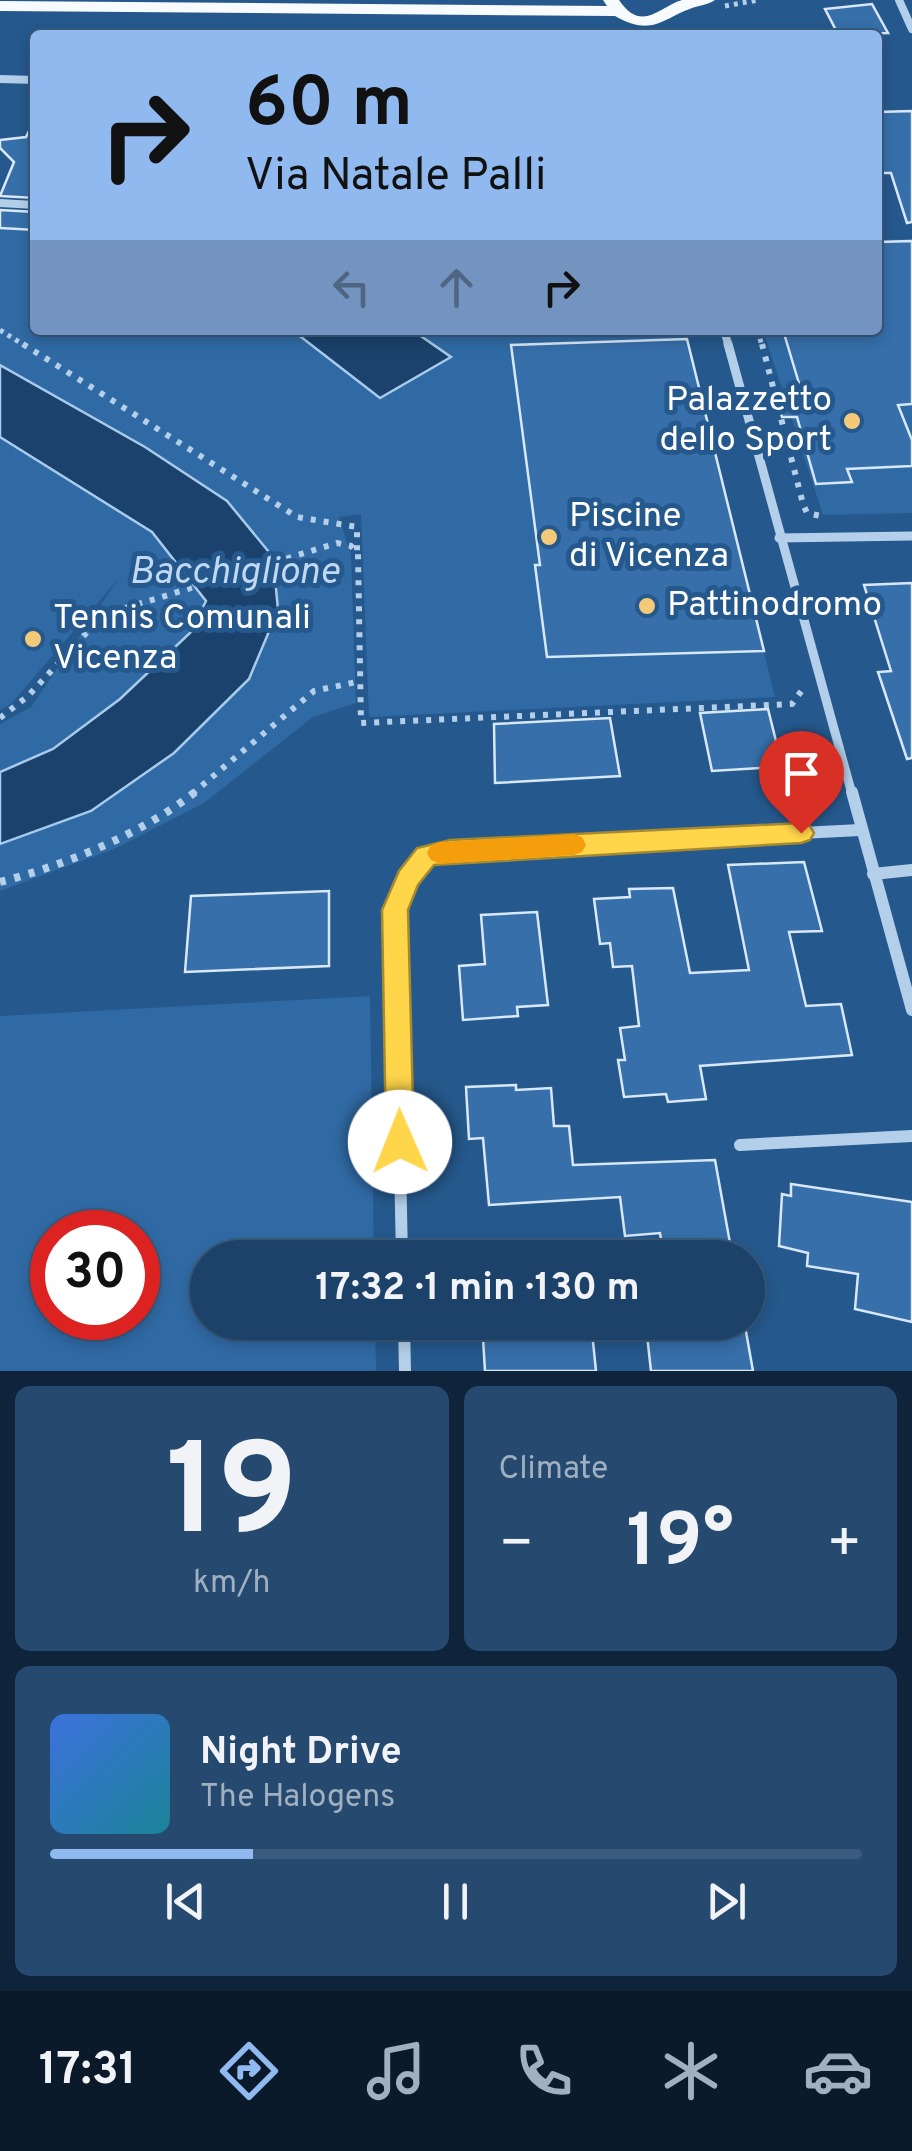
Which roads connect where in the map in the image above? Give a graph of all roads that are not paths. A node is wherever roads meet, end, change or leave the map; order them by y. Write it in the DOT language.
graph roads {
  1 [pos="707,0"];
  2 [pos="899,0"];
  3 [pos="682,3"];
  4 [pos="613,5"];
  5 [pos="0,6"];
  6 [pos="650,28"];
  7 [pos="912,29"];
  8 [pos="0,79"];
  9 [pos="30,80"];
  10 [pos="0,204"];
  11 [pos="30,205"];
  12 [pos="725,335"];
  13 [pos="912,536"];
  14 [pos="779,538"];
  15 [pos="860,830"];
  16 [pos="912,870"];
  17 [pos="873,874"];
  18 [pos="912,1010"];
  19 [pos="912,1136"];
  20 [pos="740,1145"];
  21 [pos="402,1240"];
  22 [pos="404,1340"];
  23 [pos="405,1371"];
  1 -- 3 [label="main road"];
  2 -- 7 [label="street"];
  3 -- 6 [label="main road"];
  4 -- 5 [label="main road"];
  4 -- 6 [label="main road"];
  8 -- 9 [label="street"];
  10 -- 11 [label="street"];
  12 -- 14 [label="street"];
  13 -- 14 [label="street"];
  14 -- 15 [label="street"];
  15 -- 17 [label="street"];
  15 -- 21 [label="street"];
  16 -- 17 [label="street"];
  17 -- 18 [label="street"];
  19 -- 20 [label="street"];
  22 -- 23 [label="street"];
}
